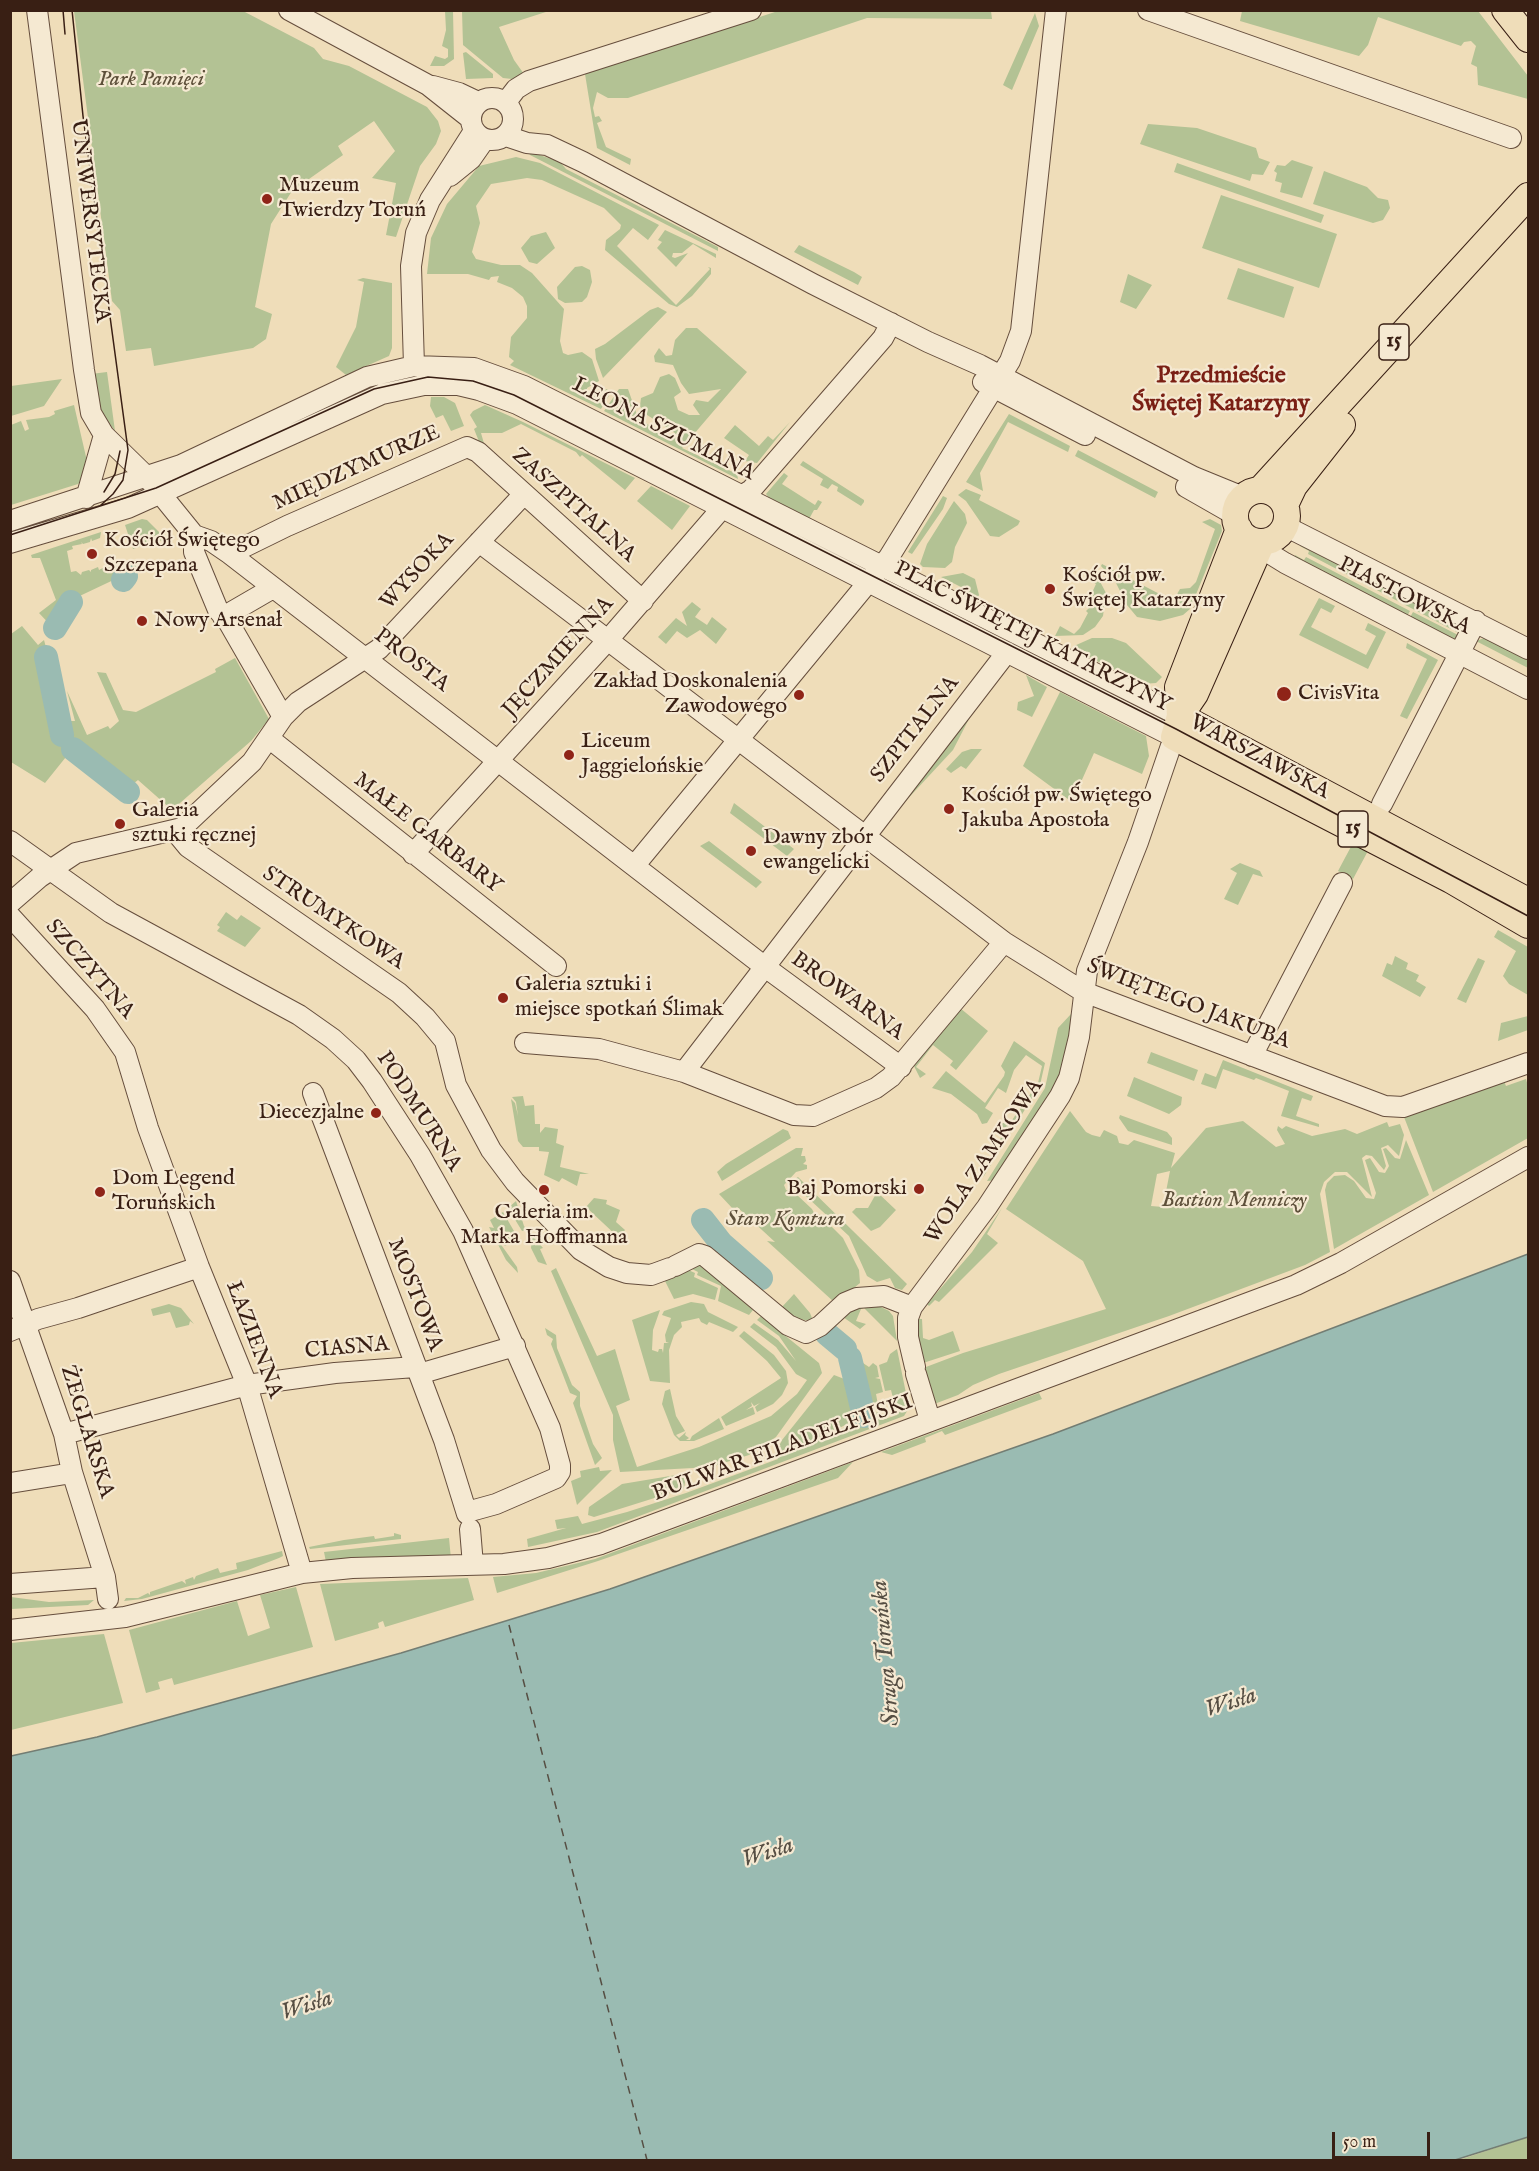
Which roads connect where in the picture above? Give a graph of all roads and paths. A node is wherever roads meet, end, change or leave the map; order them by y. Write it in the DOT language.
graph roads {
  1 [pos="38,10"];
  2 [pos="289,10"];
  3 [pos="751,10"];
  4 [pos="1056,10"];
  5 [pos="1148,10"];
  6 [pos="1505,10"];
  7 [pos="1528,39"];
  8 [pos="509,119"];
  9 [pos="477,123"];
  10 [pos="1511,138"];
  11 [pos="1528,196"];
  12 [pos="1528,222"];
  13 [pos="891,323"];
  14 [pos="414,366"];
  15 [pos="997,382"];
  16 [pos="104,435"];
  17 [pos="471,448"];
  18 [pos="147,477"];
  19 [pos="161,494"];
  20 [pos="524,494"];
  21 [pos="742,497"];
  22 [pos="86,498"];
  23 [pos="723,507"];
  24 [pos="1244,508"];
  25 [pos="1285,516"];
  26 [pos="10,521"];
  27 [pos="194,535"];
  28 [pos="479,542"];
  29 [pos="1262,542"];
  30 [pos="10,543"];
  31 [pos="230,554"];
  32 [pos="882,566"];
  33 [pos="868,581"];
  34 [pos="273,588"];
  35 [pos="643,601"];
  36 [pos="224,617"];
  37 [pos="1476,621"];
  38 [pos="607,642"];
  39 [pos="1528,649"];
  40 [pos="1007,652"];
  41 [pos="1460,653"];
  42 [pos="367,658"];
  43 [pos="1178,687"];
  44 [pos="1528,689"];
  45 [pos="1155,705"];
  46 [pos="283,717"];
  47 [pos="1177,727"];
  48 [pos="270,739"];
  49 [pos="737,741"];
  50 [pos="498,759"];
  51 [pos="1382,804"];
  52 [pos="174,830"];
  53 [pos="863,837"];
  54 [pos="10,841"];
  55 [pos="413,854"];
  56 [pos="635,865"];
  57 [pos="50,870"];
  58 [pos="1342,883"];
  59 [pos="1528,901"];
  60 [pos="10,903"];
  61 [pos="10,916"];
  62 [pos="1528,925"];
  63 [pos="1004,942"];
  64 [pos="556,966"];
  65 [pos="765,967"];
  66 [pos="1084,992"];
  67 [pos="525,1043"];
  68 [pos="1252,1056"];
  69 [pos="1528,1063"];
  70 [pos="901,1067"];
  71 [pos="684,1072"];
  72 [pos="313,1093"];
  73 [pos="148,1128"];
  74 [pos="1528,1157"];
  75 [pos="199,1267"];
  76 [pos="10,1281"];
  77 [pos="912,1307"];
  78 [pos="18,1328"];
  79 [pos="515,1346"];
  80 [pos="416,1368"];
  81 [pos="247,1385"];
  82 [pos="930,1420"];
  83 [pos="64,1434"];
  84 [pos="72,1473"];
  85 [pos="10,1483"];
  86 [pos="468,1518"];
  87 [pos="473,1565"];
  88 [pos="302,1573"];
  89 [pos="105,1577"];
  90 [pos="10,1584"];
  91 [pos="109,1607"];
  92 [pos="10,1630"];
  1 -- 16 [label="street, UNIWERSYTECKA"];
  2 -- 9 [label="street"];
  3 -- 8 [label="street"];
  4 -- 15 [label="street, PLAC ŚWIĘTEJ KATARZYNY"];
  5 -- 10 [label="street"];
  6 -- 7 [label="main road"];
  8 -- 9 [label="street"];
  8 -- 9 [label="street"];
  8 -- 13 [label="street"];
  9 -- 14 [label="street"];
  11 -- 24 [label="main road, 15"];
  12 -- 25 [label="main road, 15"];
  13 -- 15 [label="street"];
  13 -- 21 [label="street"];
  14 -- 18 [label="street, LEONA SZUMANA"];
  14 -- 21 [label="street, LEONA SZUMANA"];
  15 -- 24 [label="street"];
  15 -- 32 [label="street, PLAC ŚWIĘTEJ KATARZYNY"];
  16 -- 18 [label="street, UNIWERSYTECKA"];
  16 -- 22 [label="street"];
  17 -- 20 [label="street, ZASZPITALNA"];
  17 -- 31 [label="street, MIĘDZYMURZE"];
  18 -- 19 [label="street, UNIWERSYTECKA"];
  18 -- 22 [label="street, LEONA SZUMANA"];
  19 -- 23 [label="street, LEONA SZUMANA"];
  19 -- 27 [label="street, PROSTA"];
  19 -- 30 [label="street, LEONA SZUMANA"];
  20 -- 28 [label="street, WYSOKA"];
  20 -- 35 [label="street, ZASZPITALNA"];
  21 -- 23 [label="street, JĘCZMIENNA"];
  21 -- 32 [label="street, LEONA SZUMANA"];
  22 -- 26 [label="street, LEONA SZUMANA"];
  23 -- 33 [label="street, LEONA SZUMANA"];
  23 -- 35 [label="street, JĘCZMIENNA"];
  24 -- 25 [label="main road"];
  24 -- 29 [label="main road"];
  24 -- 43 [label="main road, 15"];
  25 -- 29 [label="main road, 15"];
  25 -- 37 [label="street, PIASTOWSKA"];
  27 -- 31 [label="street, PROSTA"];
  27 -- 36 [label="street"];
  28 -- 38 [label="street, ŚWIĘTEGO JAKUBA"];
  28 -- 42 [label="street, WYSOKA"];
  29 -- 41 [label="street, PIASTOWSKA"];
  29 -- 47 [label="main road"];
  31 -- 34 [label="street, PROSTA"];
  32 -- 33 [label="street"];
  32 -- 45 [label="street, PLAC ŚWIĘTEJ KATARZYNY"];
  33 -- 40 [label="street, PLAC ŚWIĘTEJ KATARZYNY"];
  33 -- 49 [label="street"];
  34 -- 36 [label="street"];
  34 -- 42 [label="street, PROSTA"];
  35 -- 38 [label="street, JĘCZMIENNA"];
  36 -- 46 [label="street"];
  37 -- 39 [label="street, PIASTOWSKA"];
  37 -- 41 [label="street"];
  38 -- 49 [label="street, ŚWIĘTEGO JAKUBA"];
  38 -- 50 [label="street, JĘCZMIENNA"];
  40 -- 47 [label="street, PLAC ŚWIĘTEJ KATARZYNY"];
  40 -- 53 [label="street, SZPITALNA"];
  41 -- 44 [label="street, PIASTOWSKA"];
  41 -- 51 [label="street"];
  42 -- 46 [label="street, WYSOKA"];
  42 -- 50 [label="street, PROSTA"];
  43 -- 45 [label="street"];
  43 -- 47 [label="main road, 15"];
  45 -- 47 [label="street, PLAC ŚWIĘTEJ KATARZYNY"];
  46 -- 48 [label="street, WYSOKA"];
  47 -- 59 [label="main road, WARSZAWSKA / 15"];
  47 -- 62 [label="main road, WARSZAWSKA / 15"];
  47 -- 66 [label="street, WOLA ZAMKOWA"];
  48 -- 52 [label="street, WYSOKA"];
  48 -- 55 [label="street, MAŁE GARBARY"];
  49 -- 53 [label="street, ŚWIĘTEGO JAKUBA"];
  49 -- 56 [label="street"];
  50 -- 55 [label="street, JĘCZMIENNA"];
  50 -- 56 [label="street, PROSTA"];
  52 -- 57 [label="street, WYSOKA"];
  52 -- 77 [label="street, STRUMYKOWA"];
  53 -- 63 [label="street, ŚWIĘTEGO JAKUBA"];
  53 -- 65 [label="street, SZPITALNA"];
  54 -- 57 [label="street, PODMURNA"];
  55 -- 64 [label="street, MAŁE GARBARY"];
  56 -- 65 [label="street, BROWARNA"];
  57 -- 60 [label="street, WYSOKA"];
  57 -- 79 [label="street, PODMURNA"];
  58 -- 68 [label="street"];
  61 -- 73 [label="street, SZCZYTNA"];
  63 -- 66 [label="street, ŚWIĘTEGO JAKUBA"];
  63 -- 70 [label="street"];
  65 -- 70 [label="street, BROWARNA"];
  65 -- 71 [label="street, SZPITALNA"];
  66 -- 68 [label="street, ŚWIĘTEGO JAKUBA"];
  66 -- 77 [label="street, WOLA ZAMKOWA"];
  67 -- 71 [label="street"];
  68 -- 69 [label="street, ŚWIĘTEGO JAKUBA"];
  70 -- 71 [label="street"];
  72 -- 80 [label="street, MOSTOWA"];
  73 -- 75 [label="street, ŁAZIENNA"];
  74 -- 82 [label="street, BULWAR FILADELFIJSKI"];
  75 -- 78 [label="street"];
  75 -- 81 [label="street, ŁAZIENNA"];
  76 -- 78 [label="street, ŻEGLARSKA"];
  77 -- 82 [label="street, WOLA ZAMKOWA"];
  78 -- 83 [label="street, ŻEGLARSKA"];
  79 -- 80 [label="street, CIASNA"];
  79 -- 86 [label="street, PODMURNA"];
  80 -- 81 [label="street, CIASNA"];
  80 -- 86 [label="street, MOSTOWA"];
  81 -- 83 [label="street, CIASNA"];
  81 -- 88 [label="street, ŁAZIENNA"];
  82 -- 87 [label="street, BULWAR FILADELFIJSKI"];
  83 -- 84 [label="street, ŻEGLARSKA"];
  84 -- 85 [label="street"];
  84 -- 89 [label="street, ŻEGLARSKA"];
  86 -- 87 [label="street, MOSTOWA"];
  87 -- 88 [label="street, BULWAR FILADELFIJSKI"];
  88 -- 91 [label="street, BULWAR FILADELFIJSKI"];
  89 -- 90 [label="street"];
  89 -- 91 [label="street, ŻEGLARSKA"];
  91 -- 92 [label="street, BULWAR FILADELFIJSKI"];
}
